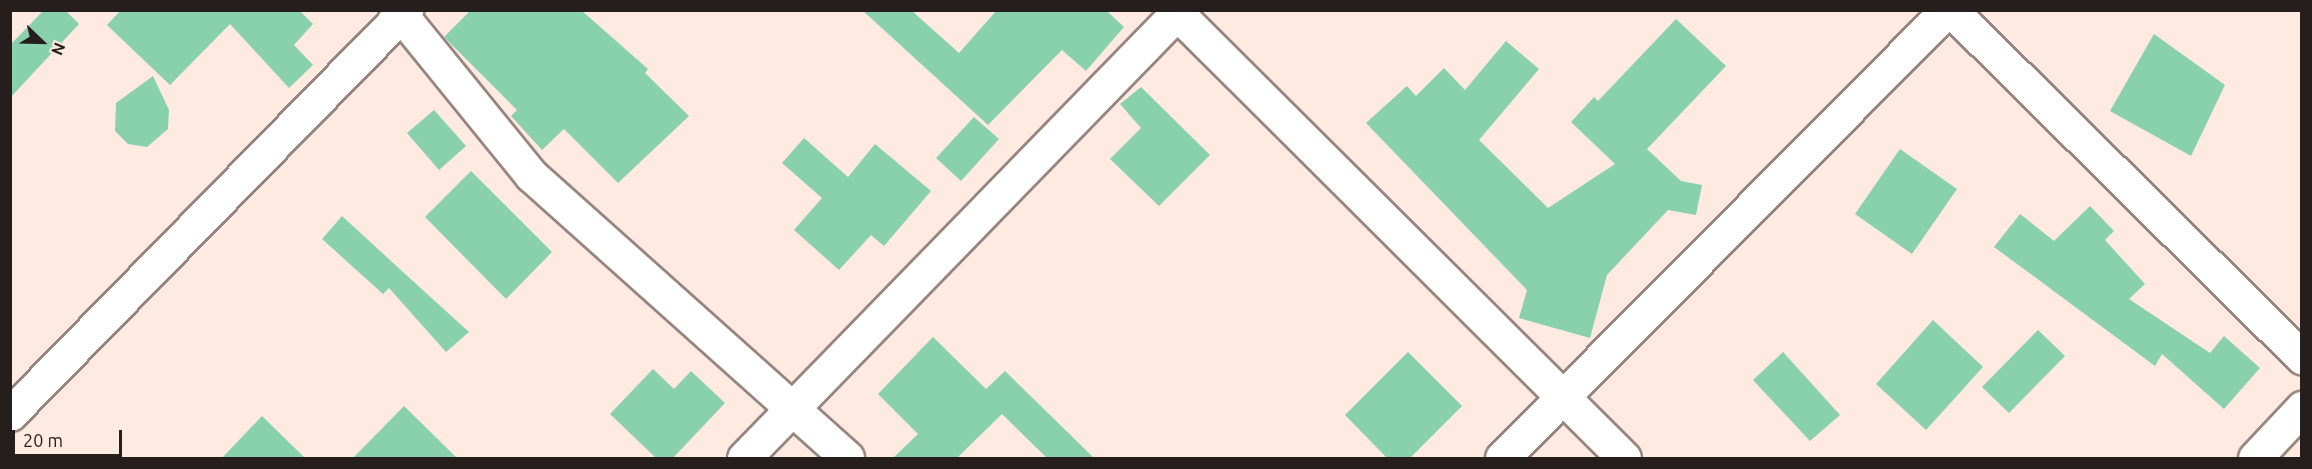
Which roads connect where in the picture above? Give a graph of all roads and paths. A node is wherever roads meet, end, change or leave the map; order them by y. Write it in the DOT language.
graph roads {
  1 [pos="1949,10"];
  2 [pos="401,12"];
  3 [pos="1177,12"];
  4 [pos="2301,357"];
  5 [pos="1562,397"];
  6 [pos="795,407"];
  7 [pos="2301,408"];
  8 [pos="10,414"];
  9 [pos="744,459"];
  10 [pos="847,459"];
  11 [pos="1502,459"];
  12 [pos="1624,459"];
  13 [pos="2255,459"];
  1 -- 4 [label="street"];
  1 -- 5 [label="street"];
  2 -- 6 [label="street"];
  2 -- 8 [label="street"];
  3 -- 5 [label="street"];
  3 -- 6 [label="street"];
  5 -- 11 [label="street"];
  5 -- 12 [label="street"];
  6 -- 9 [label="street"];
  6 -- 10 [label="street"];
  7 -- 13 [label="street"];
}
